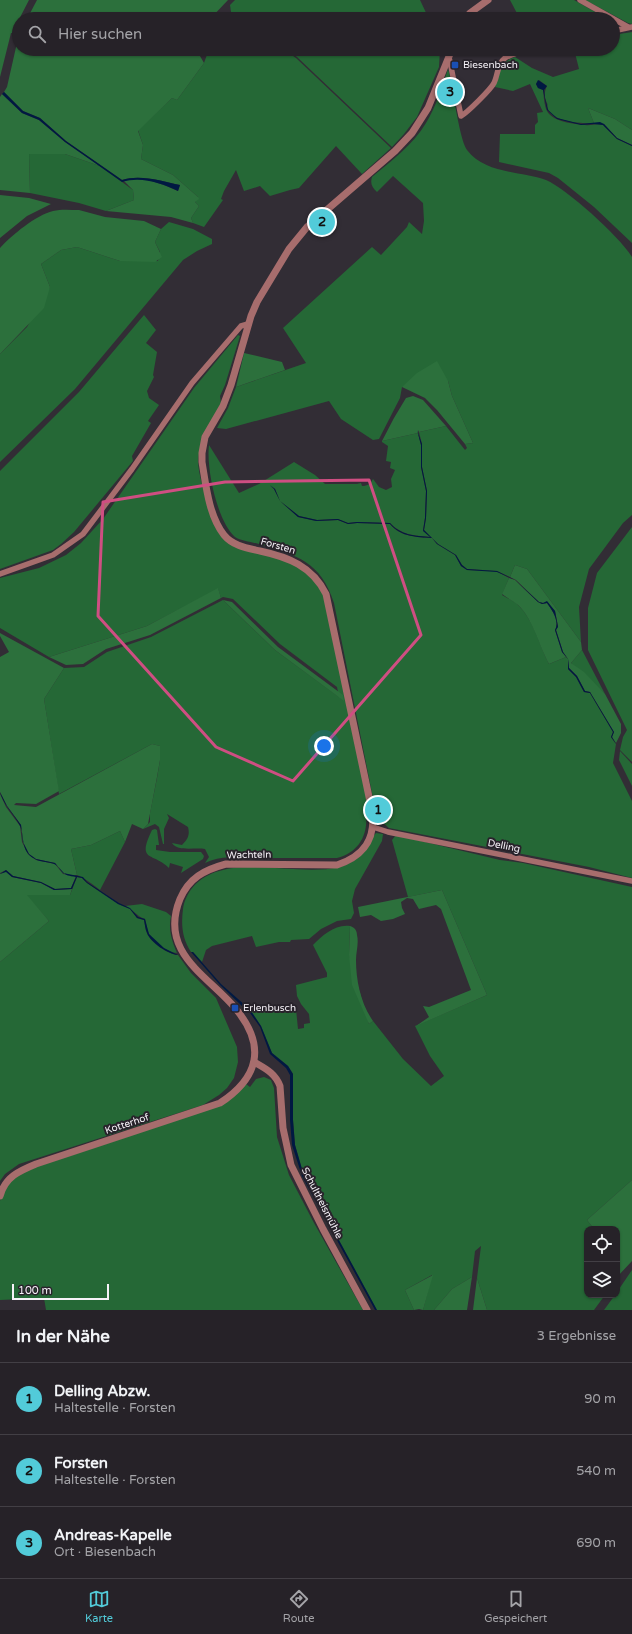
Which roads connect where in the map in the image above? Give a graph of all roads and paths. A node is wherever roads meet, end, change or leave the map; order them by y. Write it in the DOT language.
graph roads {
  1 [pos="488,0"];
  2 [pos="580,0"];
  3 [pos="471,12"];
  4 [pos="602,12"];
  5 [pos="620,22"];
  6 [pos="630,27"];
  7 [pos="620,29"];
  8 [pos="510,56"];
  9 [pos="449,57"];
  10 [pos="248,324"];
  11 [pos="0,574"];
  12 [pos="373,827"];
  13 [pos="632,881"];
  14 [pos="254,1062"];
  15 [pos="0,1196"];
  16 [pos="368,1310"];
  1 -- 3 [label="street"];
  2 -- 4 [label="street"];
  5 -- 6 [label="street"];
  6 -- 7 [label="street"];
  8 -- 9 [label="street"];
  9 -- 10 [label="street, Forsten"];
  10 -- 11 [label="street"];
  10 -- 12 [label="street, Forsten"];
  12 -- 13 [label="street, Delling"];
  12 -- 14 [label="street, Wachteln"];
  14 -- 15 [label="street, Kotterhof"];
  14 -- 16 [label="street, Schultheismühle"];
}
